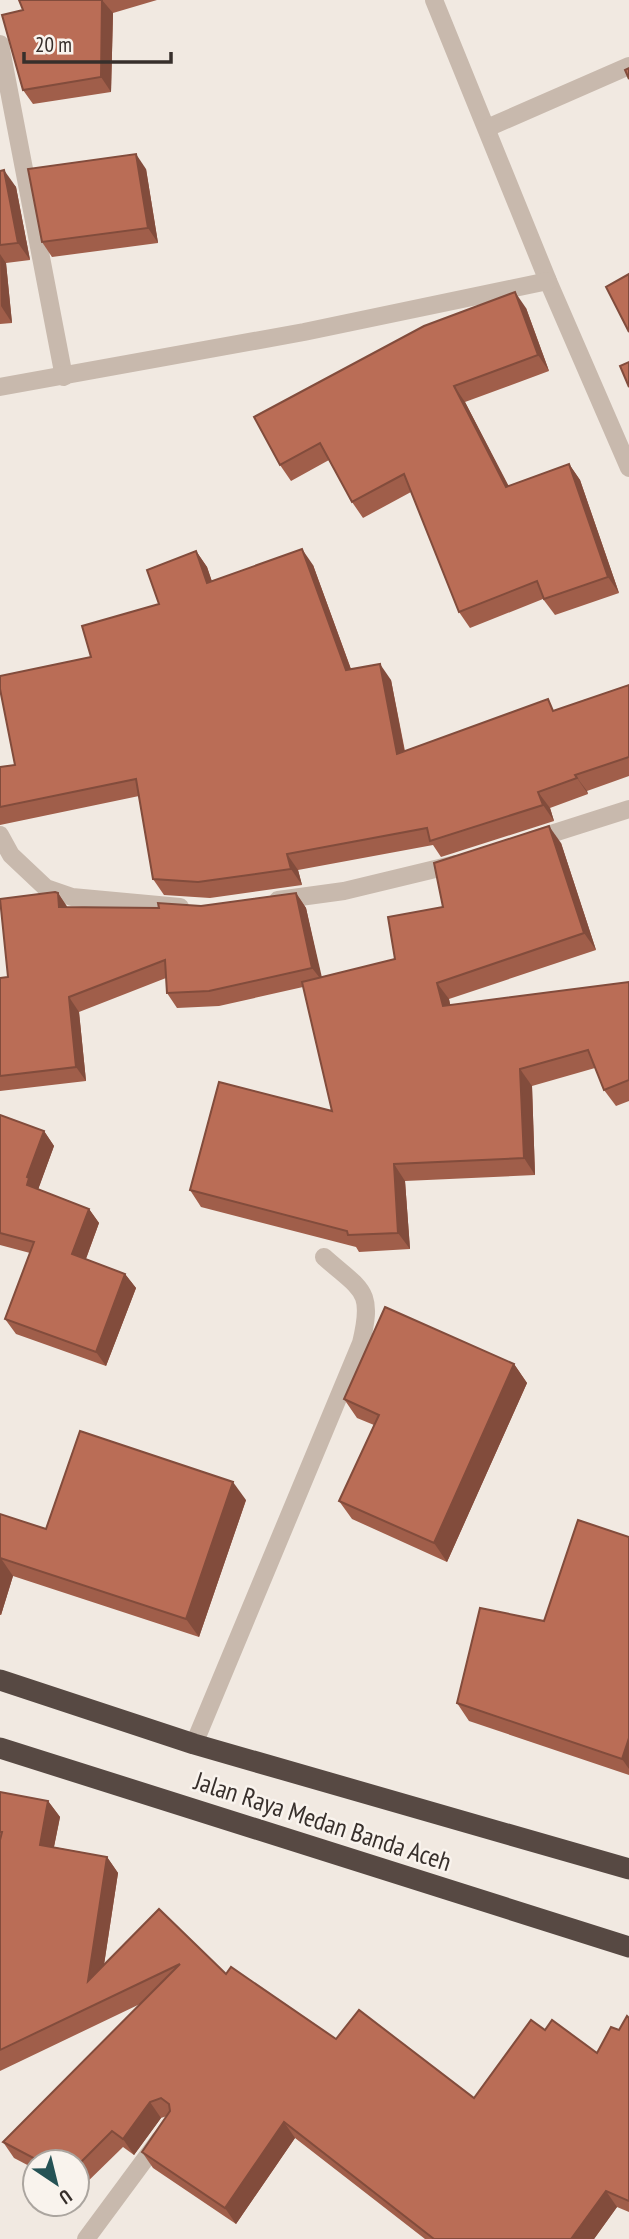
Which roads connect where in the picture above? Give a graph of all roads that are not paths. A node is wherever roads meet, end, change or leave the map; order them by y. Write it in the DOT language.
graph roads {
  1 [pos="434,0"];
  2 [pos="0,44"];
  3 [pos="629,66"];
  4 [pos="487,128"];
  5 [pos="548,281"];
  6 [pos="64,377"];
  7 [pos="0,387"];
  8 [pos="629,468"];
  9 [pos="629,808"];
  10 [pos="0,835"];
  11 [pos="514,845"];
  12 [pos="476,858"];
  13 [pos="264,902"];
  14 [pos="197,908"];
  15 [pos="324,1257"];
  16 [pos="0,1680"];
  17 [pos="194,1744"];
  18 [pos="0,1748"];
  19 [pos="629,1869"];
  20 [pos="629,1947"];
  21 [pos="170,2125"];
  22 [pos="86,2239"];
  1 -- 4 [label="street"];
  2 -- 6 [label="street"];
  3 -- 4 [label="street"];
  4 -- 5 [label="street"];
  5 -- 6 [label="street"];
  5 -- 8 [label="street"];
  6 -- 7 [label="street"];
  9 -- 11 [label="street"];
  10 -- 14 [label="street"];
  12 -- 13 [label="street"];
  15 -- 17 [label="street"];
  16 -- 17 [label="highway, Jalan Raya Medan Banda Aceh"];
  17 -- 19 [label="highway, Jalan Raya Medan Banda Aceh"];
  18 -- 20 [label="highway, Jalan Raya Medan Banda Aceh"];
  21 -- 22 [label="street"];
}
